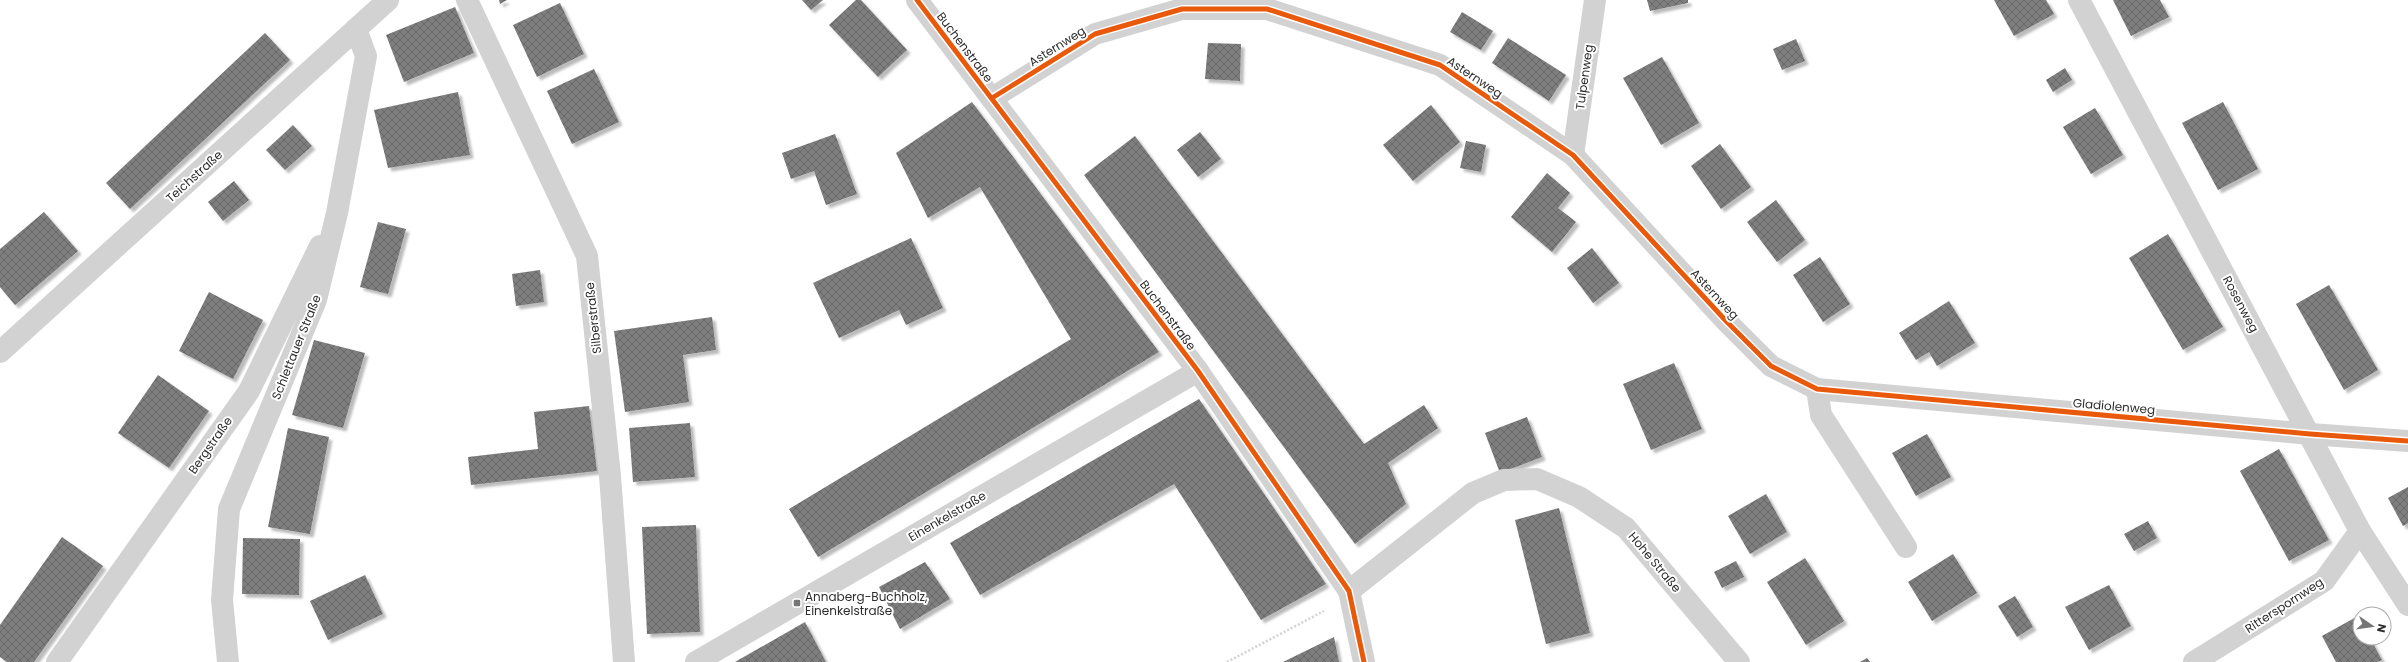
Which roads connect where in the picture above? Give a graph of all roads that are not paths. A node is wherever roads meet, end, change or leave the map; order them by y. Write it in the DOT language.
graph roads {
  1 [pos="388,0"];
  2 [pos="467,0"];
  3 [pos="917,0"];
  4 [pos="1595,0"];
  5 [pos="2079,0"];
  6 [pos="356,29"];
  7 [pos="992,98"];
  8 [pos="1572,155"];
  9 [pos="337,213"];
  10 [pos="0,352"];
  11 [pos="1198,371"];
  12 [pos="1818,389"];
  13 [pos="2310,434"];
  14 [pos="2408,441"];
  15 [pos="2360,531"];
  16 [pos="1906,547"];
  17 [pos="1350,594"];
  18 [pos="2408,606"];
  19 [pos="57,662"];
  20 [pos="228,662"];
  21 [pos="624,662"];
  22 [pos="696,662"];
  23 [pos="1364,662"];
  24 [pos="1739,662"];
  25 [pos="2194,662"];
  1 -- 6 [label="street, Teichstraße"];
  2 -- 21 [label="street, Silberstraße"];
  3 -- 7 [label="street, Buchenstraße"];
  4 -- 8 [label="street, Tulpenweg"];
  5 -- 13 [label="street, Rosenweg"];
  6 -- 9 [label="street, Schlettauer Straße"];
  6 -- 10 [label="street, Teichstraße"];
  7 -- 8 [label="street, Asternweg"];
  7 -- 11 [label="street, Buchenstraße"];
  8 -- 12 [label="street, Asternweg"];
  9 -- 19 [label="street, Bergstraße"];
  9 -- 20 [label="street, Schlettauer Straße"];
  11 -- 17 [label="street, Buchenstraße"];
  11 -- 22 [label="street, Einenkelstraße"];
  12 -- 13 [label="street, Gladiolenweg"];
  12 -- 16 [label="street"];
  13 -- 14 [label="street, Gladiolenweg"];
  13 -- 15 [label="street, Rosenweg"];
  15 -- 18 [label="street, Rosenweg"];
  15 -- 25 [label="street, Ritterspornweg"];
  17 -- 23 [label="street, Buchenstraße"];
  17 -- 24 [label="street, Hohe Straße"];
}
